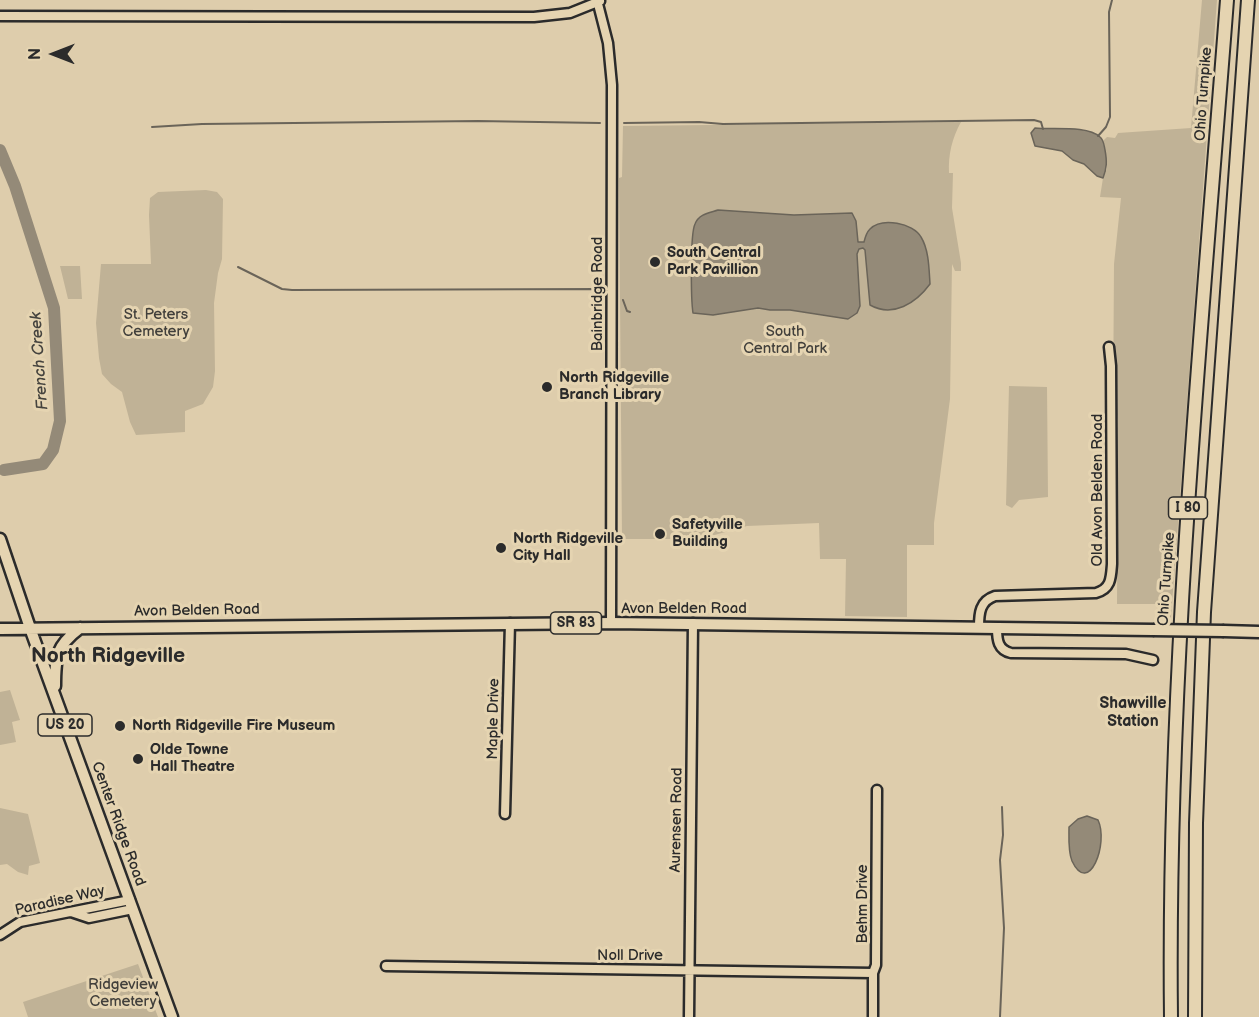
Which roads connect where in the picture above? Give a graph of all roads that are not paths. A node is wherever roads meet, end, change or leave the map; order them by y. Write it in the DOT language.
graph roads {
  1 [pos="1227,0"];
  2 [pos="1248,0"];
  3 [pos="598,2"];
  4 [pos="0,16"];
  5 [pos="1109,347"];
  6 [pos="0,539"];
  7 [pos="510,623"];
  8 [pos="612,623"];
  9 [pos="693,623"];
  10 [pos="80,627"];
  11 [pos="979,627"];
  12 [pos="30,628"];
  13 [pos="997,628"];
  14 [pos="0,629"];
  15 [pos="1259,632"];
  16 [pos="1153,660"];
  17 [pos="55,696"];
  18 [pos="877,790"];
  19 [pos="506,814"];
  20 [pos="132,905"];
  21 [pos="0,935"];
  22 [pos="386,966"];
  23 [pos="689,969"];
  24 [pos="873,973"];
  25 [pos="172,1017"];
  26 [pos="689,1017"];
  27 [pos="873,1017"];
  28 [pos="1171,1017"];
  29 [pos="1196,1017"];
  1 -- 28 [label="highway, Ohio Turnpike / I 80"];
  2 -- 29 [label="highway, I 80"];
  3 -- 4 [label="street"];
  3 -- 8 [label="street, Bainbridge Road"];
  5 -- 11 [label="street, Old Avon Belden Road"];
  6 -- 12 [label="main road, Center Ridge Road / US 20"];
  7 -- 8 [label="main road, Avon Belden Road / SR 83"];
  7 -- 10 [label="main road, Avon Belden Road / SR 83"];
  7 -- 19 [label="street, Maple Drive"];
  8 -- 9 [label="main road, Avon Belden Road / SR 83"];
  9 -- 11 [label="main road, Avon Belden Road / SR 83"];
  9 -- 23 [label="street, Aurensen Road"];
  10 -- 12 [label="main road, Avon Belden Road / SR 83"];
  10 -- 17 [label="main road"];
  11 -- 13 [label="main road, Avon Belden Road / SR 83"];
  12 -- 14 [label="main road, Avon Belden Road / SR 83"];
  12 -- 17 [label="main road, Center Ridge Road / US 20"];
  13 -- 15 [label="main road, Avon Belden Road / SR 83, bridge"];
  13 -- 16 [label="street"];
  17 -- 20 [label="main road, Center Ridge Road / US 20"];
  18 -- 24 [label="street, Behm Drive"];
  20 -- 21 [label="street, Paradise Way"];
  20 -- 25 [label="main road, Center Ridge Road / US 20"];
  22 -- 23 [label="street, Noll Drive"];
  23 -- 24 [label="street, Noll Drive"];
  23 -- 26 [label="street, Aurensen Road"];
  24 -- 27 [label="street, Behm Drive"];
}
